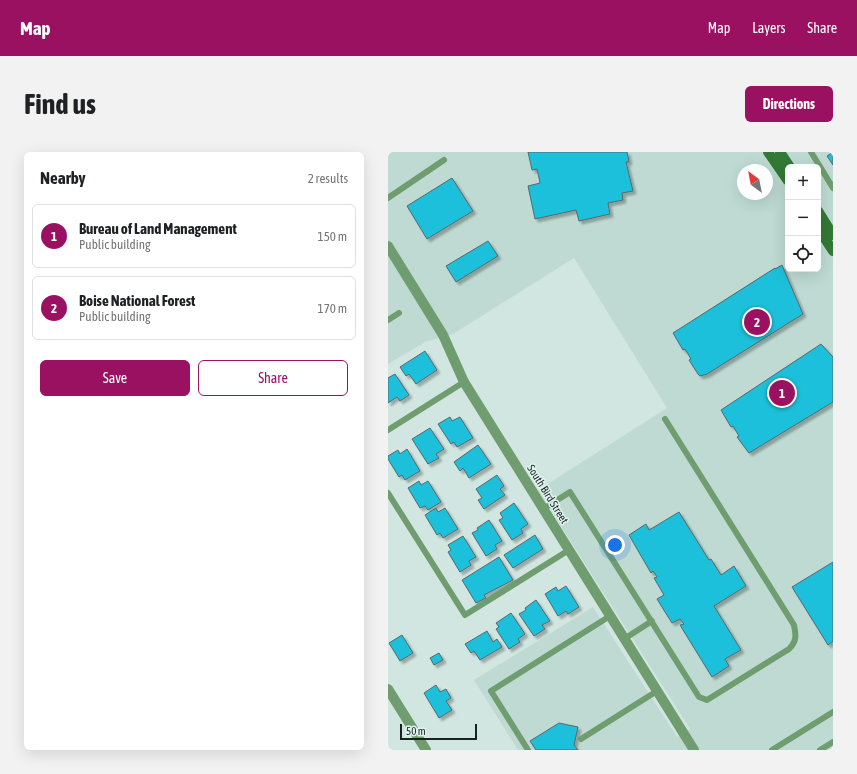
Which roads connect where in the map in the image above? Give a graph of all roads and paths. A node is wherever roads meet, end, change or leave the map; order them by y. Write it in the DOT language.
graph roads {
  1 [pos="811,152"];
  2 [pos="774,153"];
  3 [pos="444,160"];
  4 [pos="787,164"];
  5 [pos="785,175"];
  6 [pos="833,188"];
  7 [pos="388,198"];
  8 [pos="821,216"];
  9 [pos="821,233"];
  10 [pos="833,235"];
  11 [pos="388,246"];
  12 [pos="833,251"];
  13 [pos="399,313"];
  14 [pos="388,320"];
  15 [pos="464,382"];
  16 [pos="665,419"];
  17 [pos="388,430"];
  18 [pos="388,492"];
  19 [pos="543,509"];
  20 [pos="569,550"];
  21 [pos="610,616"];
  22 [pos="652,622"];
  23 [pos="624,639"];
  24 [pos="388,689"];
  25 [pos="657,691"];
  26 [pos="833,712"];
  27 [pos="581,739"];
  28 [pos="833,742"];
  29 [pos="426,750"];
  30 [pos="528,750"];
  31 [pos="694,750"];
  32 [pos="772,750"];
  33 [pos="820,750"];
  1 -- 6 [label="lane"];
  2 -- 4 [label="street"];
  2 -- 5 [label="street"];
  3 -- 7 [label="lane"];
  8 -- 10 [label="street"];
  9 -- 12 [label="street"];
  11 -- 15 [label="street, South Bird Street"];
  13 -- 14 [label="lane"];
  15 -- 17 [label="lane"];
  15 -- 19 [label="street, South Bird Street"];
  16 -- 22 [label="lane"];
  18 -- 20 [label="lane"];
  19 -- 20 [label="street, South Bird Street"];
  19 -- 22 [label="lane"];
  20 -- 21 [label="street, South Bird Street"];
  21 -- 23 [label="street, South Bird Street"];
  21 -- 30 [label="lane"];
  22 -- 23 [label="lane"];
  23 -- 25 [label="street, South Bird Street"];
  24 -- 29 [label="street"];
  25 -- 27 [label="lane"];
  25 -- 31 [label="street, South Bird Street"];
  26 -- 32 [label="lane"];
  28 -- 33 [label="lane"];
}
